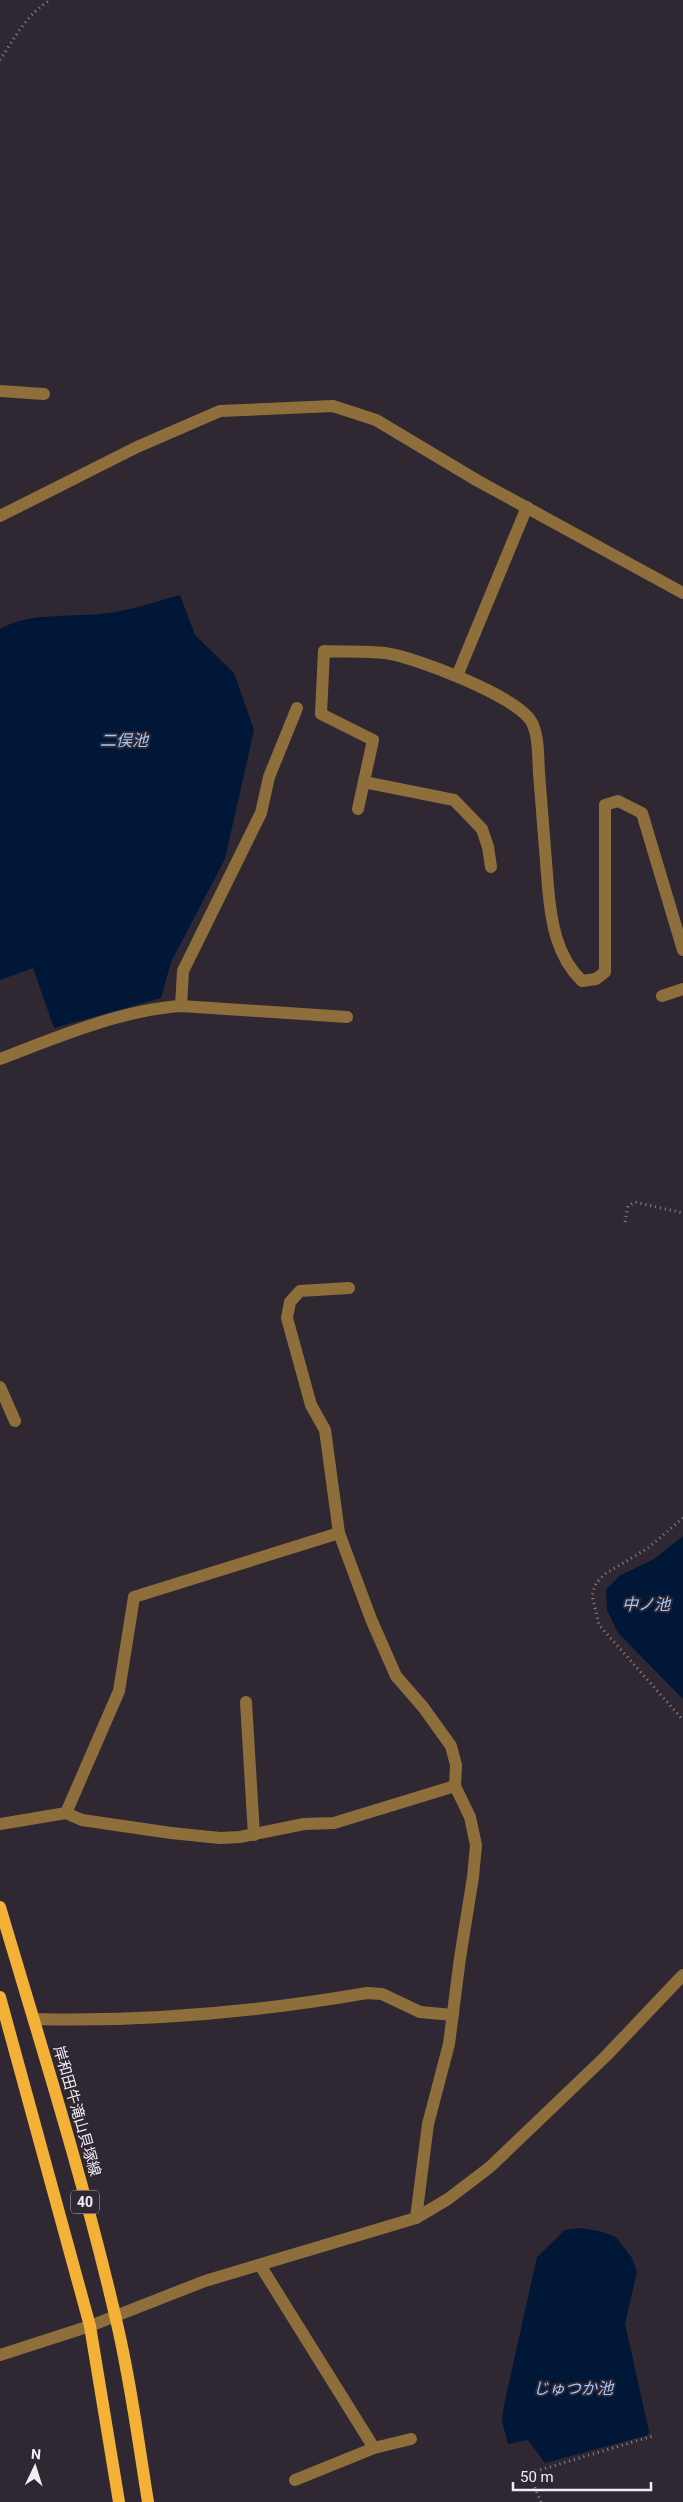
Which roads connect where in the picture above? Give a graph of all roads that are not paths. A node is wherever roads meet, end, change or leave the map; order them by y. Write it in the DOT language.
graph roads {
  1 [pos="0,391"];
  2 [pos="44,394"];
  3 [pos="527,507"];
  4 [pos="0,516"];
  5 [pos="683,593"];
  6 [pos="457,676"];
  7 [pos="297,708"];
  8 [pos="364,782"];
  9 [pos="358,809"];
  10 [pos="491,867"];
  11 [pos="683,950"];
  12 [pos="683,989"];
  13 [pos="662,996"];
  14 [pos="181,1006"];
  15 [pos="347,1017"];
  16 [pos="0,1059"];
  17 [pos="349,1288"];
  18 [pos="0,1387"];
  19 [pos="15,1421"];
  20 [pos="339,1533"];
  21 [pos="246,1702"];
  22 [pos="455,1786"];
  23 [pos="66,1813"];
  24 [pos="0,1824"];
  25 [pos="254,1835"];
  26 [pos="0,1907"];
  27 [pos="683,1975"];
  28 [pos="1,2003"];
  29 [pos="453,2015"];
  30 [pos="34,2019"];
  31 [pos="416,2218"];
  32 [pos="260,2265"];
  33 [pos="115,2316"];
  34 [pos="90,2326"];
  35 [pos="0,2355"];
  36 [pos="411,2439"];
  37 [pos="374,2448"];
  38 [pos="295,2480"];
  39 [pos="119,2502"];
  40 [pos="148,2502"];
  1 -- 2 [label="street"];
  3 -- 4 [label="street"];
  3 -- 5 [label="street"];
  3 -- 6 [label="street"];
  6 -- 8 [label="street"];
  6 -- 11 [label="street"];
  7 -- 14 [label="street"];
  8 -- 9 [label="street"];
  8 -- 10 [label="street"];
  12 -- 13 [label="street"];
  14 -- 15 [label="street"];
  14 -- 16 [label="street"];
  17 -- 20 [label="street"];
  18 -- 19 [label="street"];
  20 -- 22 [label="street"];
  20 -- 23 [label="street"];
  21 -- 25 [label="street"];
  22 -- 25 [label="street"];
  22 -- 29 [label="street"];
  23 -- 24 [label="street"];
  23 -- 25 [label="street"];
  26 -- 30 [label="main road, 岸和田牛滝山貝塚線 / 40"];
  27 -- 31 [label="street"];
  28 -- 34 [label="main road, 40"];
  29 -- 30 [label="street"];
  29 -- 31 [label="street"];
  30 -- 33 [label="main road, 岸和田牛滝山貝塚線 / 40"];
  31 -- 32 [label="street"];
  32 -- 33 [label="street"];
  32 -- 37 [label="street"];
  33 -- 34 [label="street"];
  33 -- 40 [label="main road, 岸和田牛滝山貝塚線 / 40"];
  34 -- 35 [label="street"];
  34 -- 39 [label="main road, 40"];
  36 -- 37 [label="street"];
  37 -- 38 [label="street"];
}
